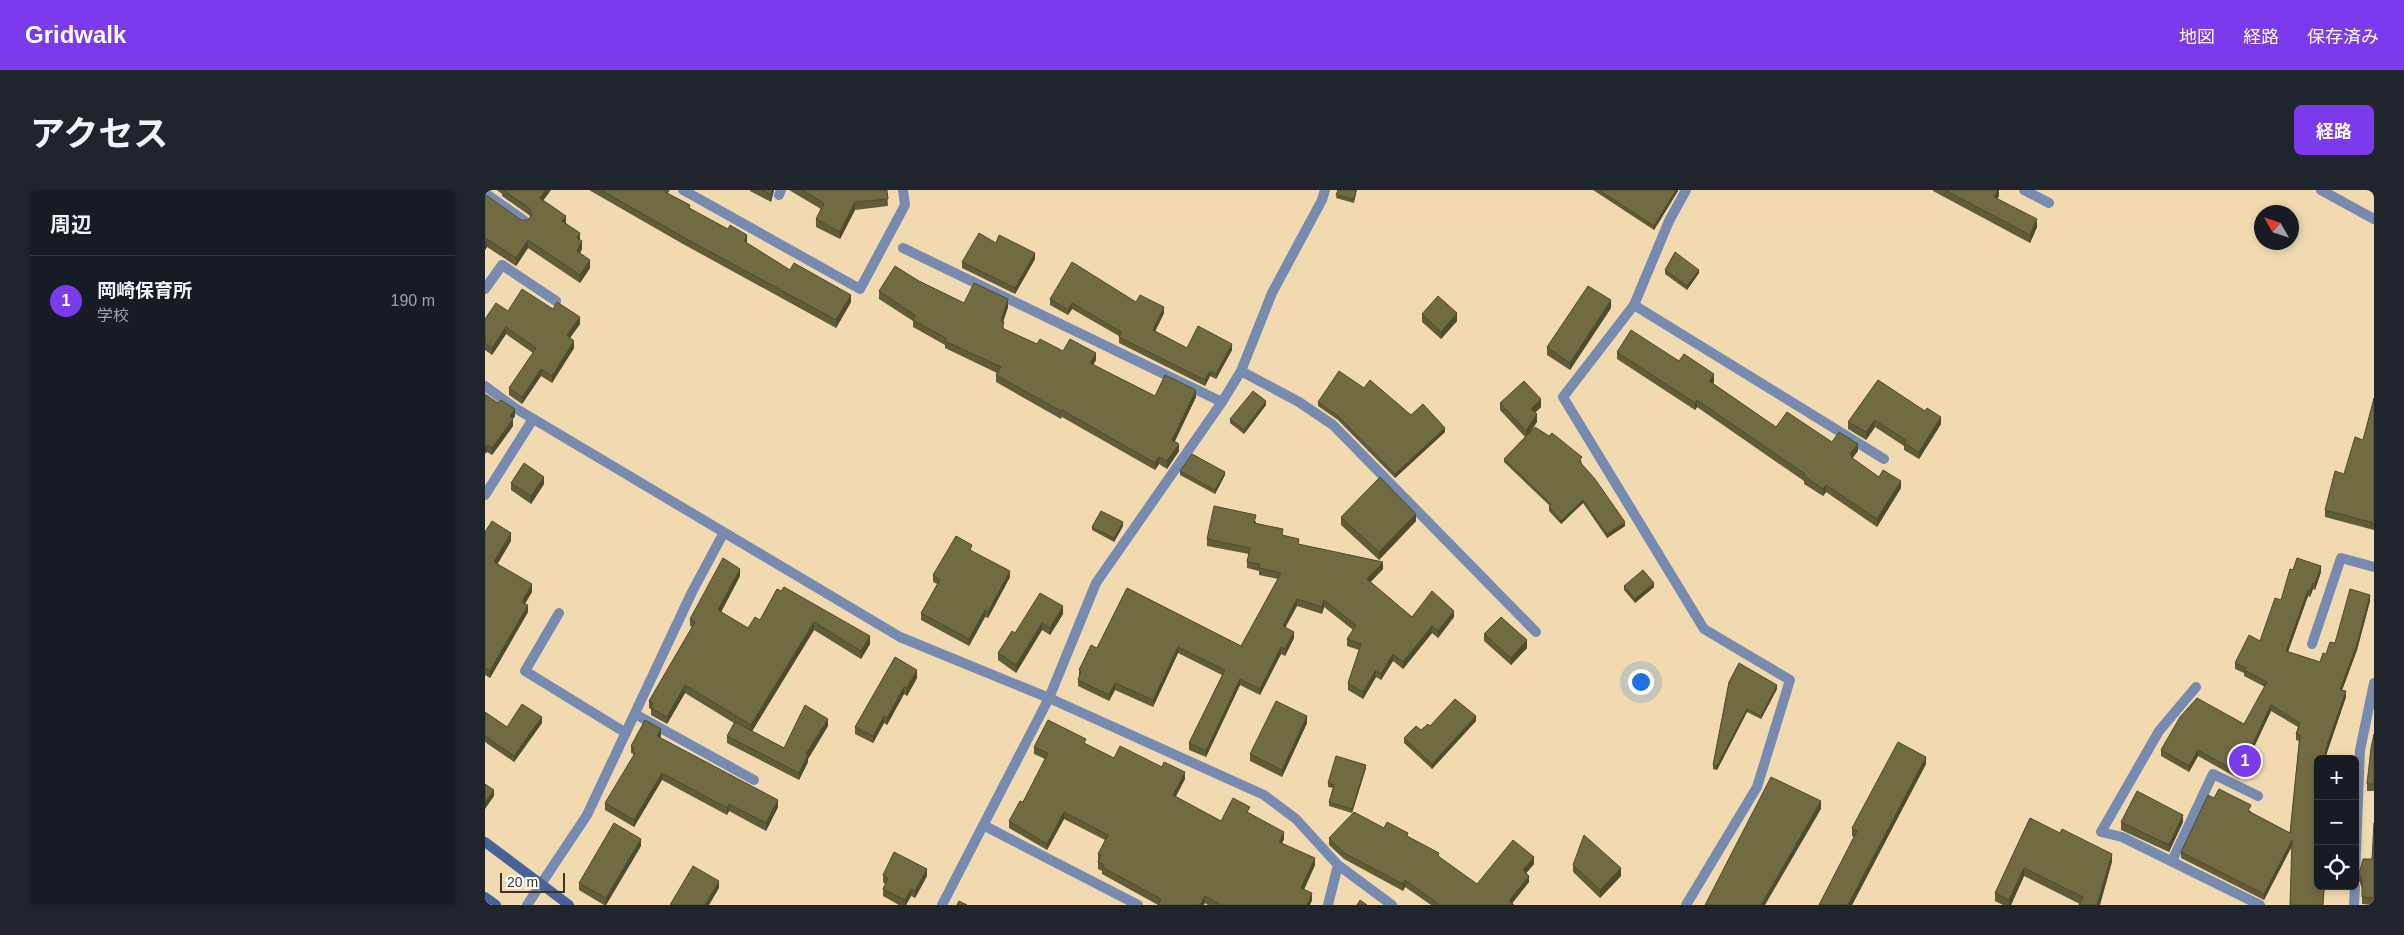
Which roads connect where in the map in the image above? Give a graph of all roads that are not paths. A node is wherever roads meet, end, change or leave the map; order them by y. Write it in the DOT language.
graph roads {
  1 [pos="683,190"];
  2 [pos="903,190"];
  3 [pos="1325,190"];
  4 [pos="1686,190"];
  5 [pos="2024,190"];
  6 [pos="2321,190"];
  7 [pos="485,193"];
  8 [pos="2049,203"];
  9 [pos="2374,219"];
  10 [pos="525,221"];
  11 [pos="903,248"];
  12 [pos="485,289"];
  13 [pos="556,301"];
  14 [pos="1634,305"];
  15 [pos="1241,371"];
  16 [pos="485,386"];
  17 [pos="1222,402"];
  18 [pos="533,419"];
  19 [pos="1884,459"];
  20 [pos="485,495"];
  21 [pos="723,534"];
  22 [pos="2374,567"];
  23 [pos="559,613"];
  24 [pos="1535,632"];
  25 [pos="2312,644"];
  26 [pos="2374,683"];
  27 [pos="2196,687"];
  28 [pos="1049,698"];
  29 [pos="635,714"];
  30 [pos="626,733"];
  31 [pos="754,780"];
  32 [pos="2258,796"];
  33 [pos="983,825"];
  34 [pos="485,842"];
  35 [pos="2356,845"];
  36 [pos="2172,861"];
  37 [pos="1338,865"];
  38 [pos="541,884"];
  39 [pos="2355,890"];
  40 [pos="485,897"];
  41 [pos="496,905"];
  42 [pos="527,905"];
  43 [pos="569,905"];
  44 [pos="942,905"];
  45 [pos="1138,905"];
  46 [pos="1328,905"];
  47 [pos="1392,905"];
  48 [pos="1686,905"];
  49 [pos="2260,905"];
  50 [pos="2354,905"];
  1 -- 2 [label="street"];
  3 -- 15 [label="street"];
  4 -- 14 [label="street"];
  5 -- 8 [label="street"];
  6 -- 9 [label="street"];
  7 -- 10 [label="street"];
  11 -- 17 [label="street"];
  12 -- 13 [label="street"];
  14 -- 19 [label="street"];
  14 -- 48 [label="street"];
  15 -- 17 [label="street"];
  15 -- 24 [label="street"];
  16 -- 18 [label="street"];
  17 -- 28 [label="street"];
  18 -- 20 [label="street"];
  18 -- 21 [label="street"];
  21 -- 28 [label="street"];
  21 -- 29 [label="street"];
  22 -- 25 [label="street"];
  23 -- 30 [label="street"];
  26 -- 35 [label="street"];
  27 -- 36 [label="street"];
  28 -- 33 [label="street"];
  28 -- 37 [label="street"];
  29 -- 30 [label="street"];
  29 -- 31 [label="street"];
  30 -- 38 [label="street"];
  32 -- 36 [label="street"];
  33 -- 44 [label="street"];
  33 -- 45 [label="street"];
  34 -- 38 [label="street"];
  36 -- 49 [label="street"];
  37 -- 46 [label="street"];
  37 -- 47 [label="street"];
  38 -- 42 [label="street"];
  38 -- 43 [label="street"];
  39 -- 50 [label="street"];
  40 -- 41 [label="street"];
}
